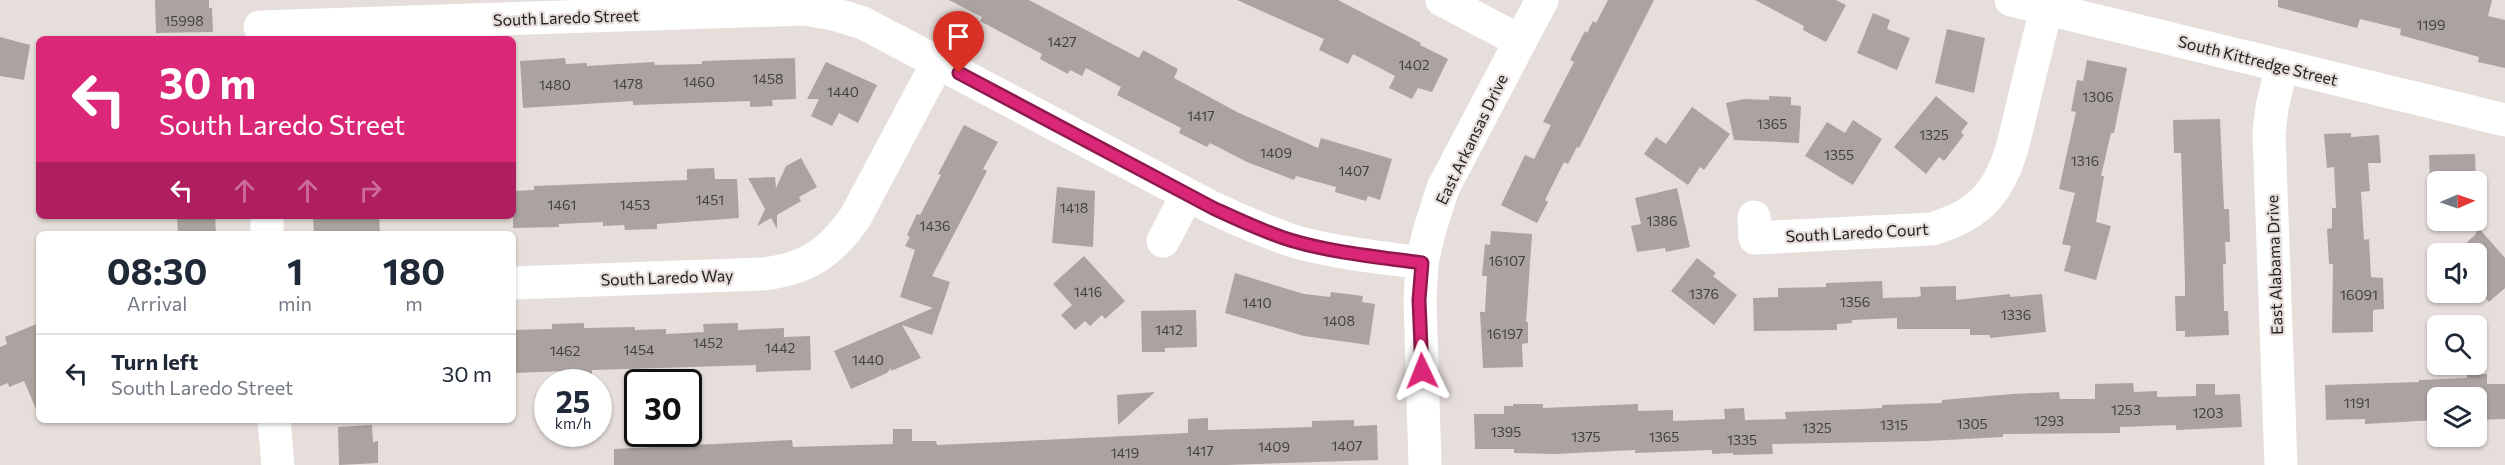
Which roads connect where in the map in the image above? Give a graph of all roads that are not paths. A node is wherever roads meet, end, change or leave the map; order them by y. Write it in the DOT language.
graph roads {
  1 [pos="1442,0"];
  2 [pos="1542,0"];
  3 [pos="2011,0"];
  4 [pos="2046,9"];
  5 [pos="260,22"];
  6 [pos="1520,41"];
  7 [pos="938,62"];
  8 [pos="2282,66"];
  9 [pos="2505,120"];
  10 [pos="1187,195"];
  11 [pos="1754,217"];
  12 [pos="1162,241"];
  13 [pos="1422,263"];
  14 [pos="516,283"];
  15 [pos="274,423"];
  16 [pos="278,465"];
  17 [pos="1425,465"];
  18 [pos="2281,465"];
  1 -- 6 [label="street"];
  2 -- 6 [label="street, East Arkansas Drive"];
  3 -- 4 [label="street, South Kittredge Street"];
  4 -- 8 [label="street, South Kittredge Street"];
  4 -- 11 [label="street, South Laredo Court"];
  5 -- 7 [label="street, South Laredo Street"];
  6 -- 13 [label="street, East Arkansas Drive"];
  7 -- 10 [label="street, South Laredo Street"];
  7 -- 14 [label="street, South Laredo Way"];
  8 -- 9 [label="street, South Kittredge Street"];
  8 -- 18 [label="street, East Alabama Drive"];
  10 -- 12 [label="street"];
  10 -- 13 [label="street, South Laredo Street"];
  13 -- 17 [label="street, East Arkansas Drive"];
  15 -- 16 [label="street"];
}
